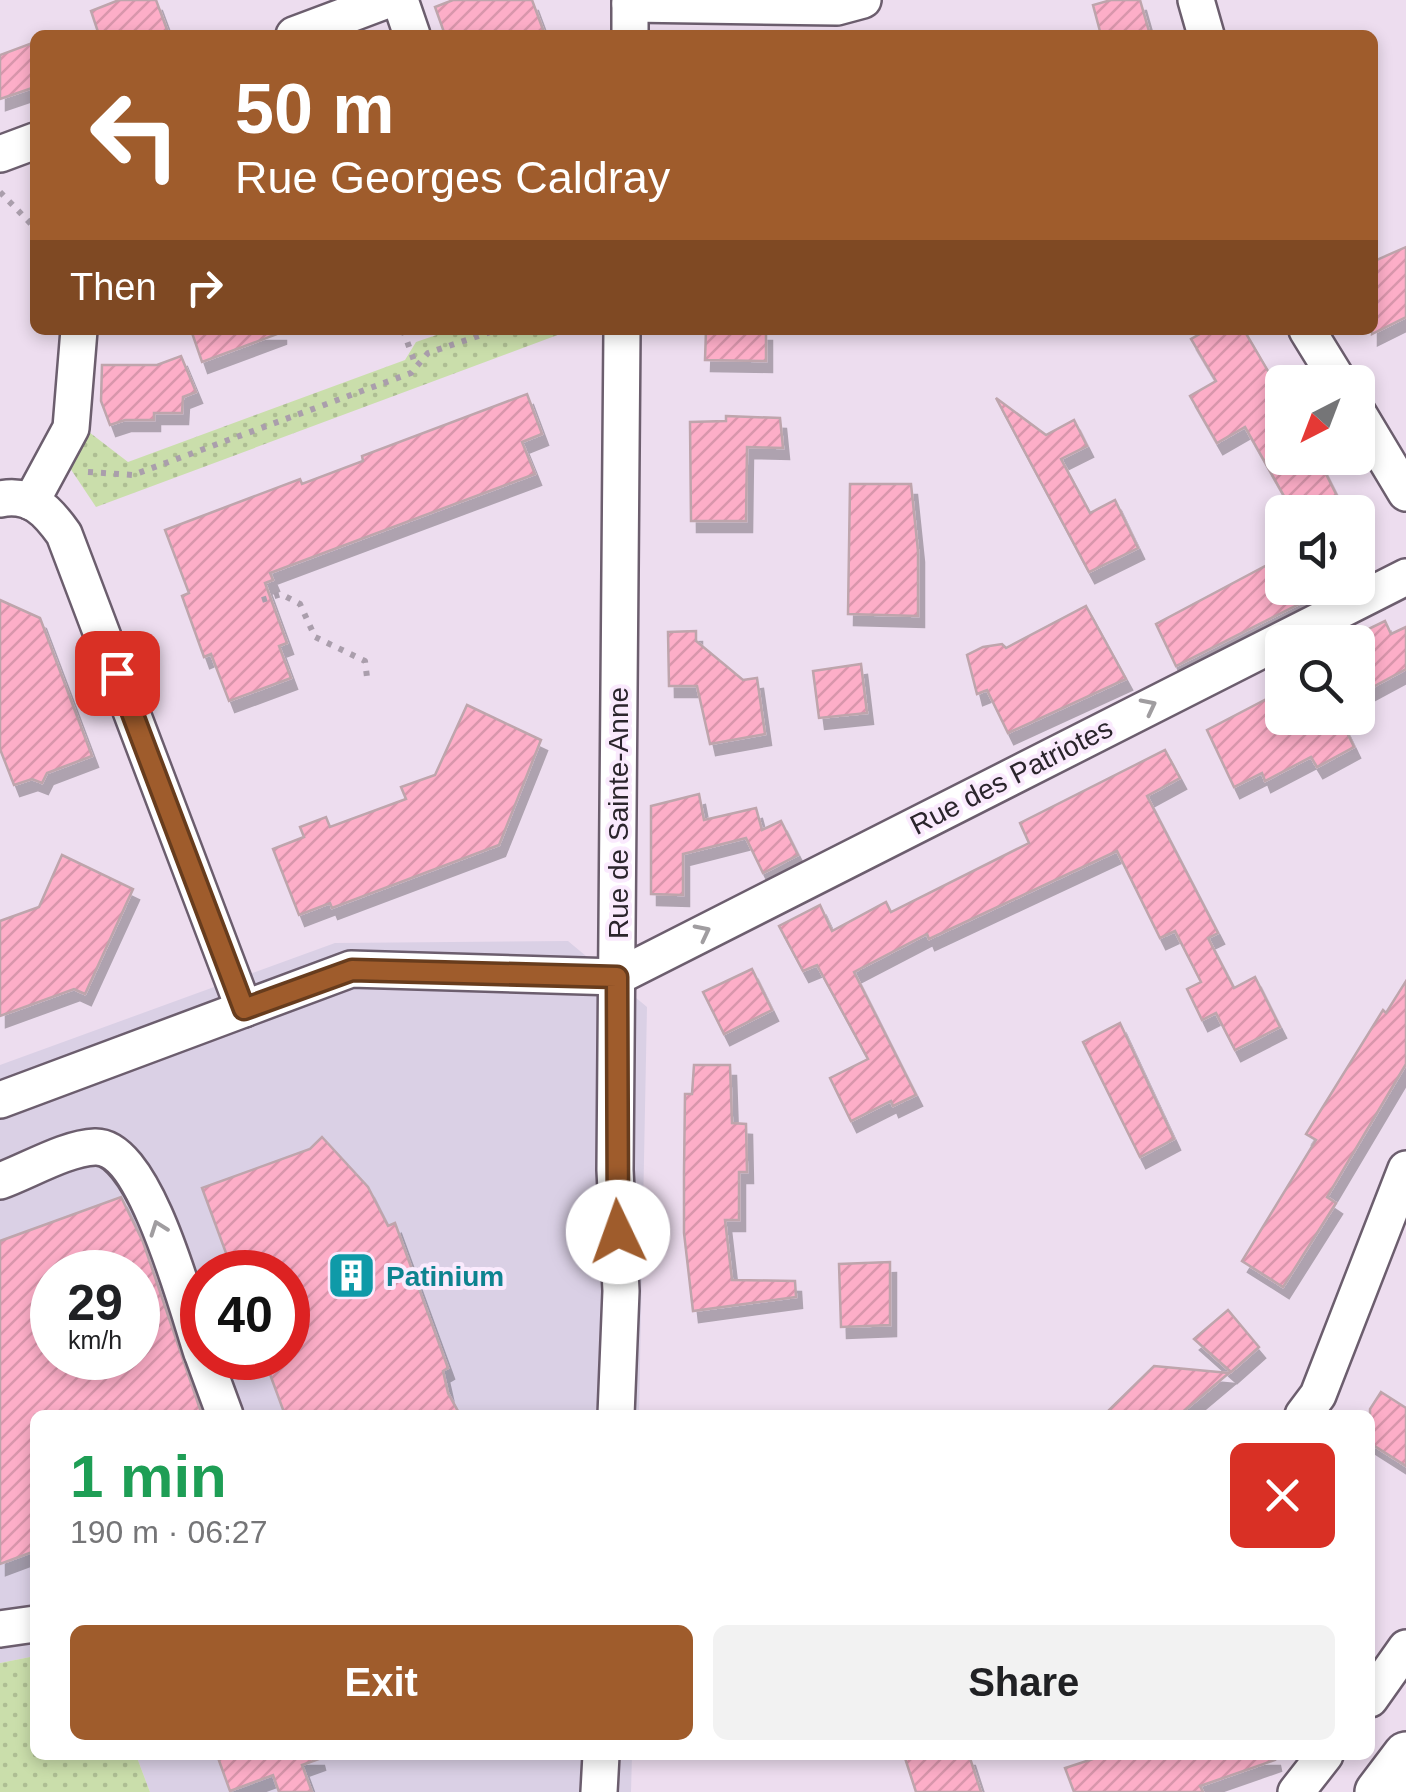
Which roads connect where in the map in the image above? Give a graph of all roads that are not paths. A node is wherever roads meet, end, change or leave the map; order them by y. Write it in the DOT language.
graph roads {
  1 [pos="386,0"];
  2 [pos="400,0"];
  3 [pos="862,0"];
  4 [pos="1196,0"];
  5 [pos="630,13"];
  6 [pos="307,30"];
  7 [pos="410,30"];
  8 [pos="1205,30"];
  9 [pos="30,143"];
  10 [pos="0,154"];
  11 [pos="79,335"];
  12 [pos="622,335"];
  13 [pos="1310,335"];
  14 [pos="1329,365"];
  15 [pos="1375,441"];
  16 [pos="1406,493"];
  17 [pos="16,500"];
  18 [pos="1406,576"];
  19 [pos="617,977"];
  20 [pos="244,1009"];
  21 [pos="0,1100"];
  22 [pos="1406,1169"];
  23 [pos="0,1181"];
  24 [pos="180,1291"];
  25 [pos="212,1380"];
  26 [pos="223,1410"];
  27 [pos="616,1410"];
  28 [pos="1307,1410"];
  29 [pos="30,1625"];
  30 [pos="0,1629"];
  31 [pos="1406,1648"];
  32 [pos="1375,1692"];
  33 [pos="1406,1755"];
  34 [pos="602,1760"];
  35 [pos="1321,1760"];
  36 [pos="599,1792"];
  37 [pos="1296,1792"];
  38 [pos="1378,1792"];
  1 -- 6 [label="street"];
  2 -- 7 [label="street"];
  3 -- 5 [label="street"];
  4 -- 8 [label="street"];
  9 -- 10 [label="street"];
  11 -- 17 [label="street"];
  12 -- 19 [label="street, Rue de Sainte-Anne"];
  13 -- 14 [label="street"];
  15 -- 16 [label="street"];
  17 -- 20 [label="street"];
  19 -- 18 [label="street, Rue des Patriotes, one-way"];
  19 -- 20 [label="street"];
  19 -- 27 [label="street, Rue de Sainte-Anne"];
  20 -- 21 [label="street"];
  22 -- 28 [label="street"];
  24 -- 23 [label="street, one-way"];
  25 -- 26 [label="street"];
  29 -- 30 [label="street"];
  31 -- 32 [label="street"];
  33 -- 38 [label="main road"];
  34 -- 36 [label="street"];
  35 -- 37 [label="street"];
}
